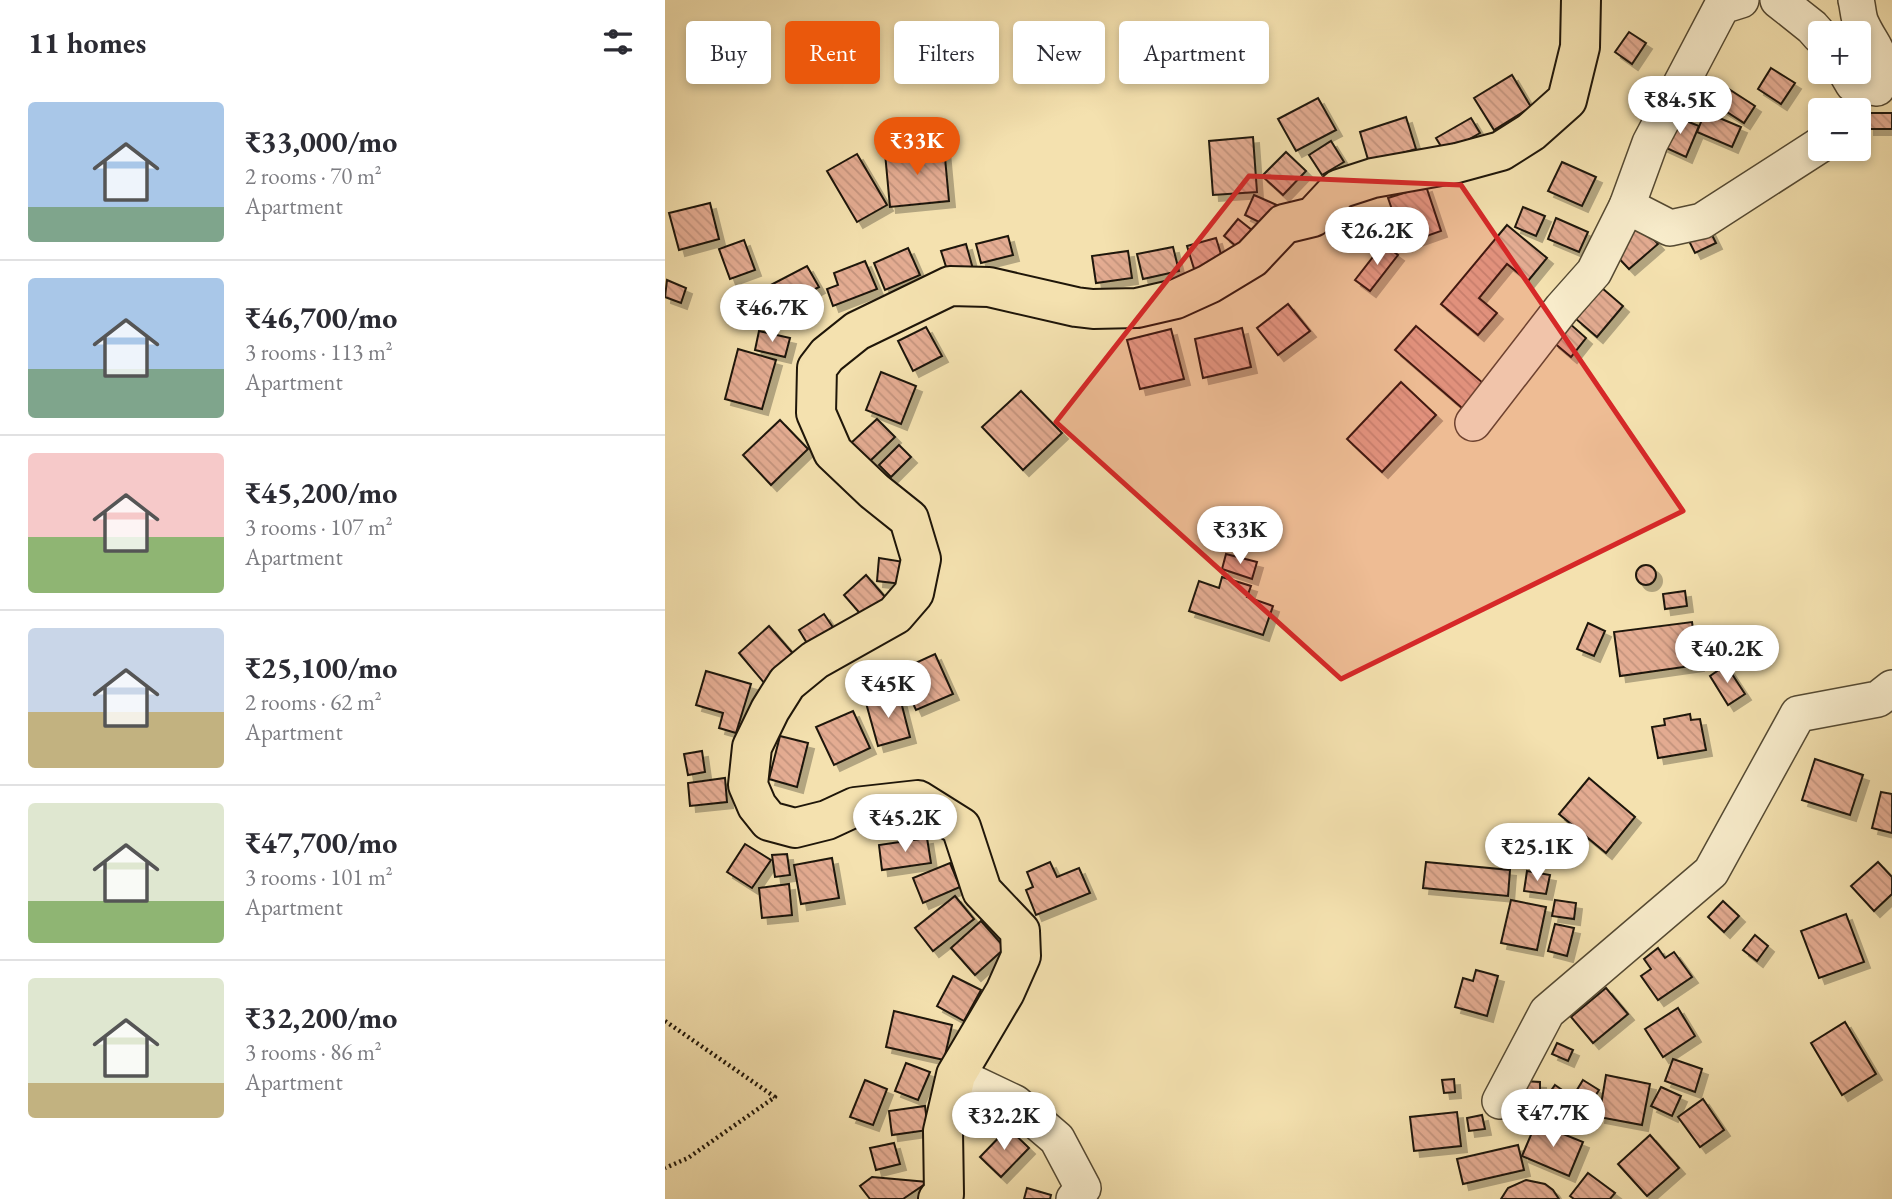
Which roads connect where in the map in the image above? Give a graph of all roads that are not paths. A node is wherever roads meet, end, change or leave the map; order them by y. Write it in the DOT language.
graph roads {
  1 [pos="1581,0"];
  2 [pos="1741,0"];
  3 [pos="1778,0"];
  4 [pos="1856,0"];
  5 [pos="1860,21"];
  6 [pos="1808,23"];
  7 [pos="1871,39"];
  8 [pos="1853,84"];
  9 [pos="1808,153"];
  10 [pos="1627,206"];
  11 [pos="1473,423"];
  12 [pos="1892,688"];
  13 [pos="957,1075"];
  14 [pos="1500,1101"];
  15 [pos="938,1199"];
  16 [pos="1074,1199"];
  1 -- 13 [label="main road"];
  2 -- 10 [label="street"];
  3 -- 6 [label="street"];
  4 -- 5 [label="street"];
  7 -- 8 [label="street"];
  9 -- 10 [label="street"];
  10 -- 11 [label="street"];
  12 -- 14 [label="street"];
  13 -- 15 [label="main road"];
  13 -- 16 [label="street"];
}
